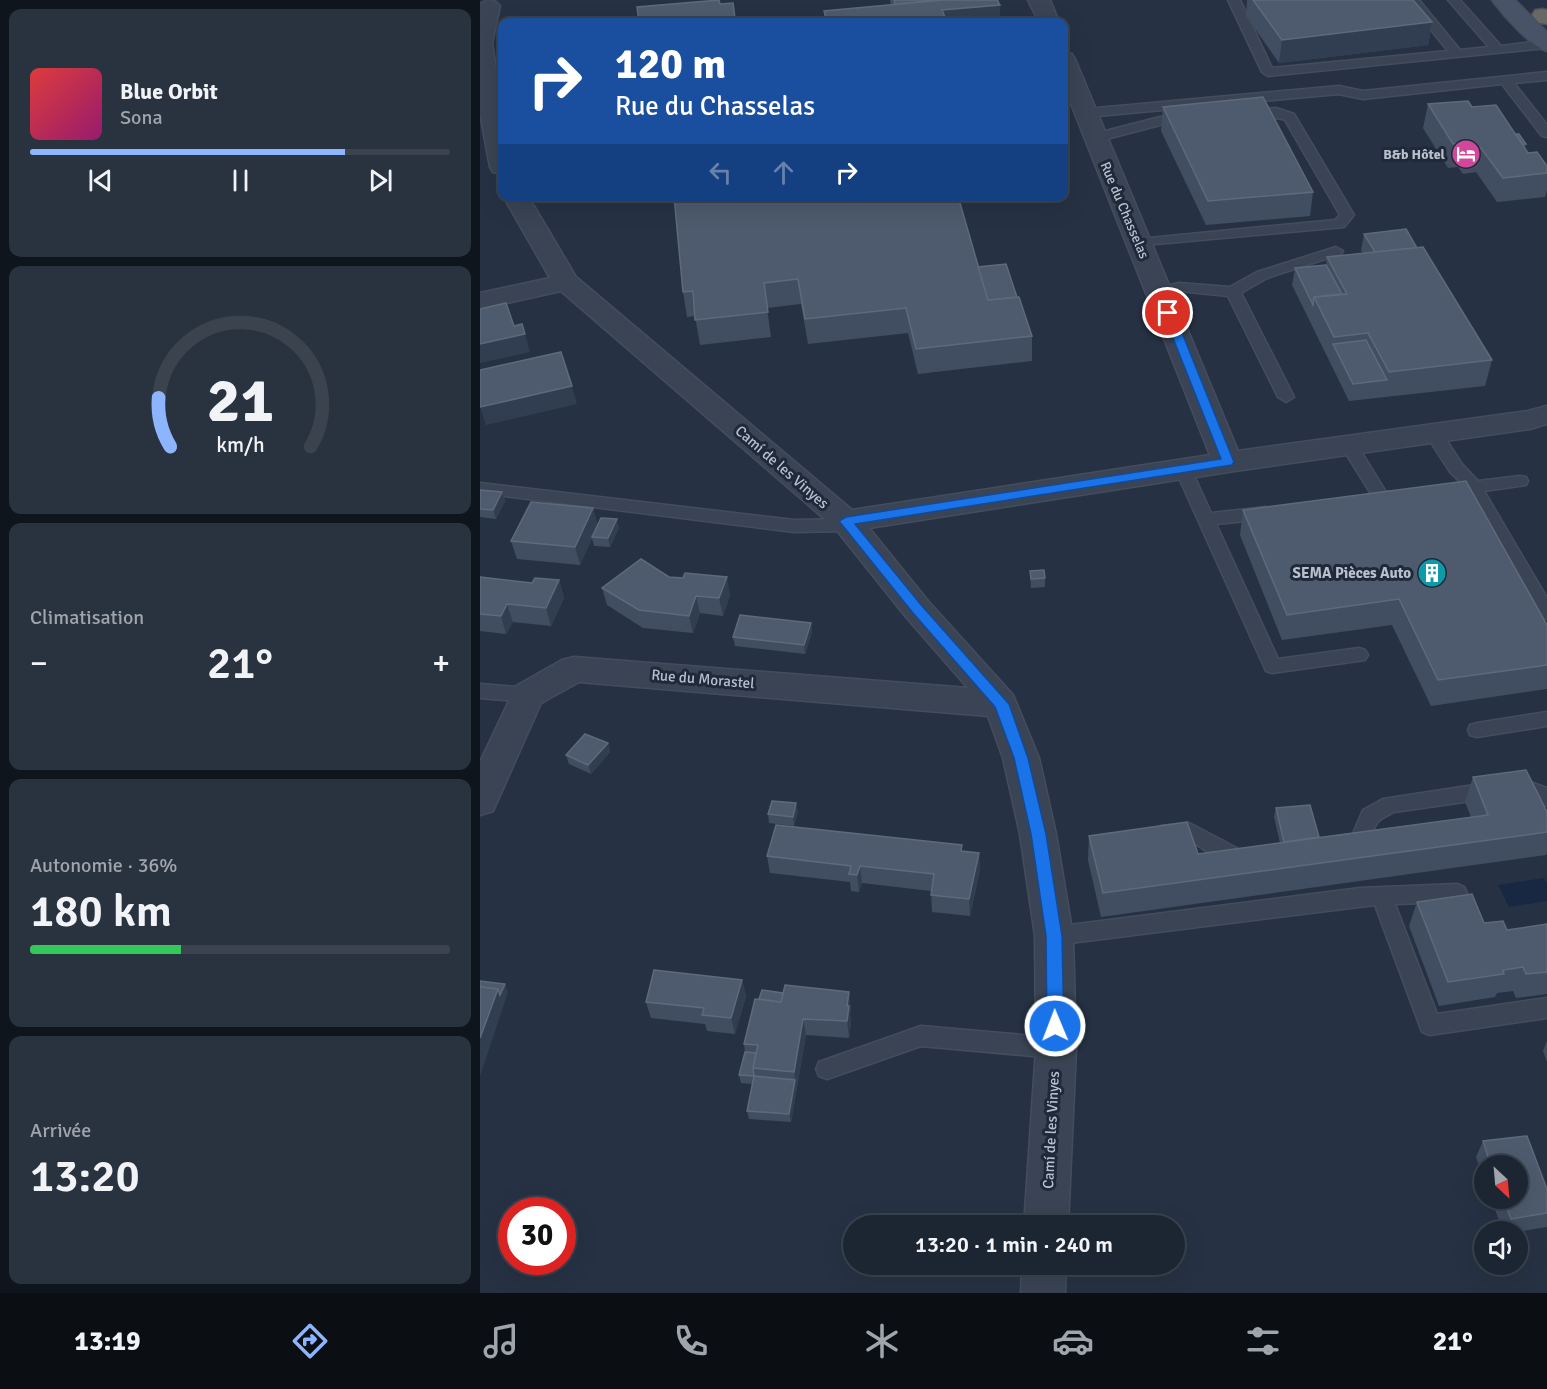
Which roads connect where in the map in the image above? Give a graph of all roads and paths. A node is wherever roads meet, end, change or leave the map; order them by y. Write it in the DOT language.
graph roads {
  1 [pos="1040,0"];
  2 [pos="1234,0"];
  3 [pos="1413,0"];
  4 [pos="1454,0"];
  5 [pos="1503,0"];
  6 [pos="492,3"];
  7 [pos="1540,11"];
  8 [pos="1047,18"];
  9 [pos="480,43"];
  10 [pos="1547,44"];
  11 [pos="1498,50"];
  12 [pos="1457,54"];
  13 [pos="1068,69"];
  14 [pos="1547,76"];
  15 [pos="1507,82"];
  16 [pos="1086,113"];
  17 [pos="1230,115"];
  18 [pos="1206,117"];
  19 [pos="1547,133"];
  20 [pos="1095,138"];
  21 [pos="498,153"];
  22 [pos="518,201"];
  23 [pos="1139,243"];
  24 [pos="1336,250"];
  25 [pos="566,282"];
  26 [pos="1160,292"];
  27 [pos="1233,292"];
  28 [pos="480,301"];
  29 [pos="1286,397"];
  30 [pos="1547,414"];
  31 [pos="1434,433"];
  32 [pos="1348,444"];
  33 [pos="1228,462"];
  34 [pos="1183,469"];
  35 [pos="1520,481"];
  36 [pos="1474,487"];
  37 [pos="480,488"];
  38 [pos="1450,489"];
  39 [pos="1416,494"];
  40 [pos="1280,511"];
  41 [pos="1205,519"];
  42 [pos="848,523"];
  43 [pos="1547,614"];
  44 [pos="1359,655"];
  45 [pos="480,691"];
  46 [pos="528,694"];
  47 [pos="1002,704"];
  48 [pos="1547,718"];
  49 [pos="1477,730"];
  50 [pos="1547,798"];
  51 [pos="480,801"];
  52 [pos="1152,833"];
  53 [pos="1332,854"];
  54 [pos="1257,861"];
  55 [pos="1456,893"];
  56 [pos="1382,896"];
  57 [pos="1054,936"];
  58 [pos="1547,1008"];
  59 [pos="1056,1048"];
  60 [pos="827,1069"];
  61 [pos="1047,1215"];
  62 [pos="1044,1275"];
  63 [pos="1043,1293"];
  1 -- 8 [label="street"];
  2 -- 12 [label="lane"];
  3 -- 12 [label="lane"];
  4 -- 11 [label="lane"];
  5 -- 10 [label="main road"];
  6 -- 9 [label="street"];
  7 -- 10 [label="main road"];
  9 -- 21 [label="street"];
  10 -- 11 [label="lane"];
  11 -- 12 [label="lane"];
  13 -- 16 [label="street, Rue du Chasselas"];
  14 -- 15 [label="lane"];
  15 -- 16 [label="lane"];
  15 -- 19 [label="lane"];
  16 -- 20 [label="street, Rue du Chasselas"];
  17 -- 23 [label="lane"];
  18 -- 20 [label="lane"];
  20 -- 23 [label="street, Rue du Chasselas"];
  22 -- 25 [label="street, Camí de les Vinyes"];
  23 -- 26 [label="street, Rue du Chasselas"];
  24 -- 27 [label="lane"];
  25 -- 28 [label="street"];
  25 -- 42 [label="street, Camí de les Vinyes"];
  26 -- 27 [label="lane"];
  26 -- 33 [label="street, Rue du Chasselas"];
  27 -- 29 [label="lane"];
  30 -- 31 [label="street"];
  31 -- 32 [label="street"];
  31 -- 36 [label="lane"];
  32 -- 33 [label="street"];
  32 -- 39 [label="lane"];
  33 -- 34 [label="street"];
  34 -- 41 [label="lane"];
  34 -- 42 [label="street"];
  35 -- 36 [label="lane"];
  36 -- 38 [label="lane"];
  36 -- 43 [label="lane"];
  37 -- 42 [label="lane"];
  40 -- 41 [label="lane"];
  41 -- 44 [label="lane"];
  42 -- 47 [label="street, Camí de les Vinyes"];
  45 -- 46 [label="lane"];
  46 -- 47 [label="street, Rue du Morastel"];
  46 -- 51 [label="street"];
  47 -- 57 [label="street, Camí de les Vinyes"];
  48 -- 49 [label="lane"];
  50 -- 53 [label="lane"];
  52 -- 54 [label="lane"];
  55 -- 56 [label="lane"];
  56 -- 57 [label="lane"];
  56 -- 58 [label="lane"];
  57 -- 59 [label="street, Camí de les Vinyes"];
  59 -- 60 [label="lane"];
  59 -- 61 [label="street, Camí de les Vinyes"];
  62 -- 63 [label="street"];
}
